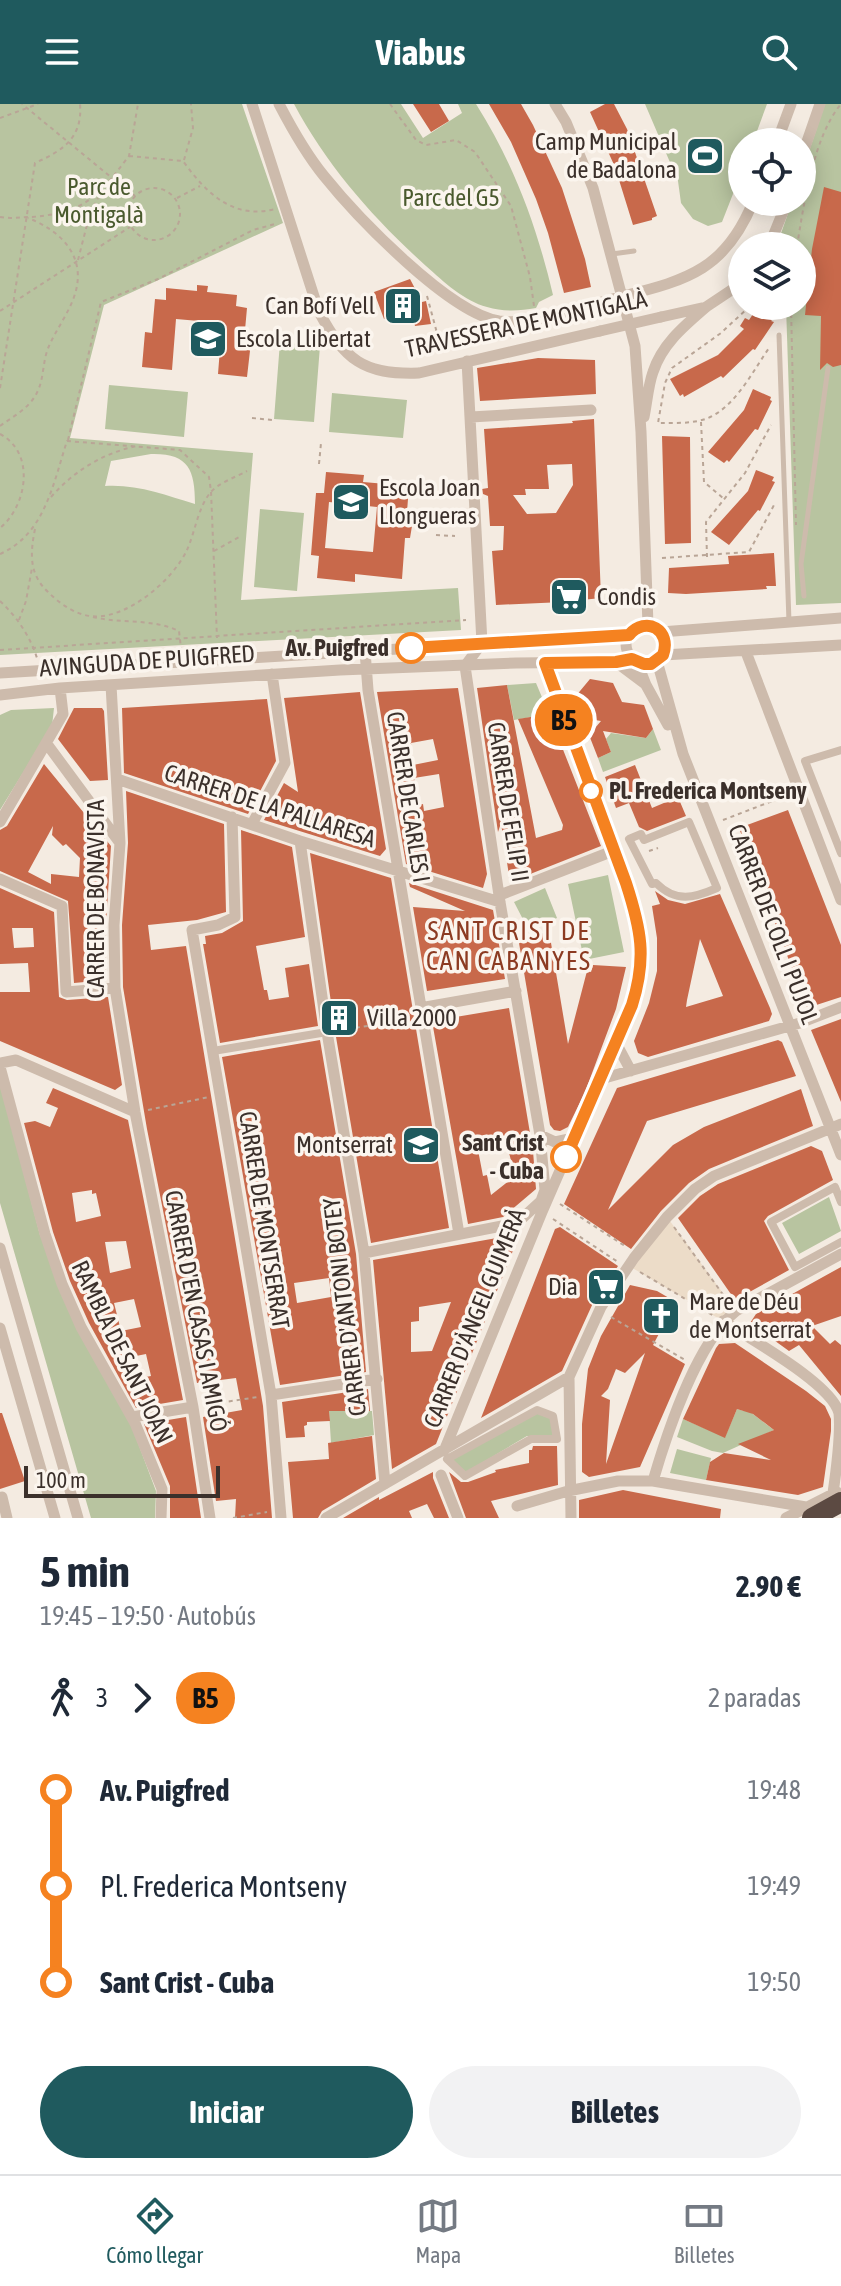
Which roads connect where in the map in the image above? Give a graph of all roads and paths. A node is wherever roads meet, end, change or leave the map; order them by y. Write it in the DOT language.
graph roads {
  1 [pos="22,104"];
  2 [pos="38,104"];
  3 [pos="80,104"];
  4 [pos="138,104"];
  5 [pos="191,104"];
  6 [pos="252,104"];
  7 [pos="279,104"];
  8 [pos="390,104"];
  9 [pos="555,104"];
  10 [pos="791,104"];
  11 [pos="820,104"];
  12 [pos="841,104"];
  13 [pos="27,108"];
  14 [pos="0,118"];
  15 [pos="782,128"];
  16 [pos="812,128"];
  17 [pos="70,143"];
  18 [pos="129,156"];
  19 [pos="183,161"];
  20 [pos="112,178"];
  21 [pos="201,185"];
  22 [pos="99,195"];
  23 [pos="135,196"];
  24 [pos="176,198"];
  25 [pos="284,207"];
  26 [pos="747,216"];
  27 [pos="0,217"];
  28 [pos="27,217"];
  29 [pos="289,220"];
  30 [pos="131,227"];
  31 [pos="800,232"];
  32 [pos="634,251"];
  33 [pos="612,254"];
  34 [pos="78,261"];
  35 [pos="420,290"];
  36 [pos="728,292"];
  37 [pos="621,296"];
  38 [pos="14,302"];
  39 [pos="706,307"];
  40 [pos="534,308"];
  41 [pos="0,311"];
  42 [pos="735,320"];
  43 [pos="791,320"];
  44 [pos="779,335"];
  45 [pos="512,337"];
  46 [pos="467,361"];
  47 [pos="828,368"];
  48 [pos="0,388"];
  49 [pos="591,410"];
  50 [pos="782,410"];
  51 [pos="471,417"];
  52 [pos="252,418"];
  53 [pos="273,420"];
  54 [pos="701,420"];
  55 [pos="0,426"];
  56 [pos="641,432"];
  57 [pos="0,434"];
  58 [pos="67,441"];
  59 [pos="321,443"];
  60 [pos="142,445"];
  61 [pos="319,464"];
  62 [pos="247,471"];
  63 [pos="795,487"];
  64 [pos="211,491"];
  65 [pos="785,491"];
  66 [pos="724,499"];
  67 [pos="49,500"];
  68 [pos="0,528"];
  69 [pos="35,528"];
  70 [pos="436,535"];
  71 [pos="241,536"];
  72 [pos="455,536"];
  73 [pos="797,537"];
  74 [pos="213,551"];
  75 [pos="0,554"];
  76 [pos="707,557"];
  77 [pos="662,558"];
  78 [pos="32,567"];
  79 [pos="804,596"];
  80 [pos="0,601"];
  81 [pos="92,617"];
  82 [pos="841,618"];
  83 [pos="466,620"];
  84 [pos="19,621"];
  85 [pos="789,623"];
  86 [pos="648,625"];
  87 [pos="661,632"];
  88 [pos="629,635"];
  89 [pos="217,637"];
  90 [pos="179,639"];
  91 [pos="482,643"];
  92 [pos="841,645"];
  93 [pos="34,648"];
  94 [pos="0,650"];
  95 [pos="181,650"];
  96 [pos="365,651"];
  97 [pos="746,652"];
  98 [pos="217,653"];
  99 [pos="37,658"];
  100 [pos="660,658"];
  101 [pos="635,660"];
  102 [pos="616,662"];
  103 [pos="545,663"];
  104 [pos="465,666"];
  105 [pos="366,669"];
  106 [pos="0,673"];
  107 [pos="272,674"];
  108 [pos="111,685"];
  109 [pos="646,685"];
  110 [pos="60,688"];
  111 [pos="0,695"];
  112 [pos="47,744"];
  113 [pos="841,750"];
  114 [pos="683,754"];
  115 [pos="117,779"];
  116 [pos="799,791"];
  117 [pos="232,817"];
  118 [pos="0,822"];
  119 [pos="252,824"];
  120 [pos="710,825"];
  121 [pos="300,841"];
  122 [pos="120,843"];
  123 [pos="613,851"];
  124 [pos="841,853"];
  125 [pos="398,872"];
  126 [pos="0,879"];
  127 [pos="652,884"];
  128 [pos="500,898"];
  129 [pos="841,900"];
  130 [pos="115,988"];
  131 [pos="516,991"];
  132 [pos="841,1007"];
  133 [pos="421,1013"];
  134 [pos="789,1026"];
  135 [pos="327,1032"];
  136 [pos="616,1043"];
  137 [pos="213,1051"];
  138 [pos="0,1065"];
  139 [pos="631,1071"];
  140 [pos="601,1079"];
  141 [pos="221,1094"];
  142 [pos="135,1112"];
  143 [pos="835,1126"];
  144 [pos="540,1135"];
  145 [pos="574,1138"];
  146 [pos="841,1155"];
  147 [pos="841,1202"];
  148 [pos="544,1203"];
  149 [pos="667,1217"];
  150 [pos="517,1223"];
  151 [pos="459,1234"];
  152 [pos="531,1240"];
  153 [pos="841,1242"];
  154 [pos="0,1248"];
  155 [pos="364,1253"];
  156 [pos="636,1254"];
  157 [pos="841,1254"];
  158 [pos="628,1267"];
  159 [pos="599,1310"];
  160 [pos="736,1311"];
  161 [pos="723,1321"];
  162 [pos="0,1328"];
  163 [pos="697,1367"];
  164 [pos="569,1377"];
  165 [pos="377,1379"];
  166 [pos="271,1395"];
  167 [pos="193,1407"];
  168 [pos="132,1417"];
  169 [pos="446,1455"];
  170 [pos="441,1475"];
  171 [pos="653,1481"];
  172 [pos="385,1484"];
  173 [pos="568,1491"];
  174 [pos="838,1495"];
  175 [pos="2,1497"];
  176 [pos="517,1506"];
  177 [pos="809,1513"];
  178 [pos="281,1514"];
  179 [pos="7,1518"];
  180 [pos="55,1518"];
  181 [pos="78,1518"];
  182 [pos="161,1518"];
  183 [pos="210,1518"];
  184 [pos="233,1518"];
  185 [pos="326,1518"];
  186 [pos="458,1518"];
  187 [pos="571,1518"];
  188 [pos="786,1518"];
  1 -- 13 [label="path"];
  2 -- 13 [label="path"];
  3 -- 17 [label="path"];
  4 -- 18 [label="path"];
  5 -- 19 [label="path"];
  6 -- 25 [label="street, TRAVESSERA DE MONTIGALÀ"];
  7 -- 37 [label="street, TRAVESSERA DE MONTIGALÀ"];
  8 -- 40 [label="path"];
  9 -- 33 [label="street"];
  10 -- 15 [label="street"];
  11 -- 16 [label="street"];
  12 -- 31 [label="path"];
  13 -- 14 [label="path"];
  13 -- 17 [label="path"];
  17 -- 20 [label="path"];
  17 -- 28 [label="path"];
  18 -- 19 [label="path"];
  18 -- 20 [label="path"];
  19 -- 21 [label="path"];
  20 -- 22 [label="path"];
  20 -- 23 [label="path"];
  21 -- 24 [label="path"];
  21 -- 25 [label="path"];
  22 -- 28 [label="path"];
  22 -- 34 [label="path"];
  23 -- 24 [label="path"];
  23 -- 30 [label="path"];
  24 -- 30 [label="path"];
  25 -- 29 [label="street, TRAVESSERA DE MONTIGALÀ"];
  26 -- 37 [label="street, TRAVESSERA DE MONTIGALÀ"];
  27 -- 28 [label="path"];
  28 -- 34 [label="path"];
  28 -- 38 [label="path"];
  29 -- 46 [label="street, TRAVESSERA DE MONTIGALÀ"];
  29 -- 58 [label="path"];
  30 -- 34 [label="path"];
  32 -- 33 [label="lane"];
  33 -- 37 [label="street"];
  34 -- 38 [label="path"];
  34 -- 55 [label="path"];
  35 -- 45 [label="path"];
  36 -- 39 [label="street, TRAVESSERA DE MONTIGALÀ"];
  37 -- 56 [label="street"];
  38 -- 41 [label="path"];
  38 -- 48 [label="path"];
  39 -- 46 [label="street, TRAVESSERA DE MONTIGALÀ, bridge"];
  39 -- 56 [label="street"];
  42 -- 54 [label="path"];
  43 -- 63 [label="path"];
  44 -- 50 [label="lane"];
  44 -- 54 [label="path"];
  46 -- 51 [label="street"];
  47 -- 79 [label="lane"];
  49 -- 51 [label="street"];
  50 -- 65 [label="lane"];
  50 -- 66 [label="path"];
  51 -- 91 [label="street"];
  52 -- 53 [label="path"];
  54 -- 66 [label="path"];
  56 -- 86 [label="street"];
  57 -- 68 [label="path"];
  58 -- 60 [label="path"];
  58 -- 67 [label="path"];
  59 -- 61 [label="path"];
  60 -- 64 [label="path"];
  60 -- 67 [label="path"];
  62 -- 64 [label="path"];
  63 -- 65 [label="path"];
  63 -- 73 [label="path"];
  64 -- 74 [label="path"];
  64 -- 81 [label="path"];
  65 -- 76 [label="path"];
  65 -- 85 [label="lane"];
  66 -- 76 [label="path"];
  67 -- 69 [label="path"];
  69 -- 75 [label="path"];
  69 -- 78 [label="path"];
  70 -- 72 [label="path"];
  71 -- 74 [label="path"];
  74 -- 89 [label="path"];
  76 -- 77 [label="path"];
  78 -- 81 [label="path"];
  78 -- 84 [label="path"];
  80 -- 84 [label="path"];
  81 -- 90 [label="path"];
  82 -- 85 [label="street"];
  83 -- 89 [label="path"];
  84 -- 93 [label="path"];
  85 -- 87 [label="street"];
  86 -- 87 [label="street"];
  86 -- 88 [label="street"];
  87 -- 100 [label="street"];
  88 -- 91 [label="street, AVINGUDA DE PUIGFRED"];
  88 -- 101 [label="street"];
  89 -- 90 [label="path"];
  89 -- 98 [label="path"];
  90 -- 93 [label="path"];
  90 -- 95 [label="path"];
  91 -- 96 [label="street, AVINGUDA DE PUIGFRED"];
  91 -- 104 [label="street"];
  92 -- 97 [label="street"];
  93 -- 94 [label="path"];
  93 -- 99 [label="path"];
  96 -- 98 [label="street, AVINGUDA DE PUIGFRED"];
  96 -- 105 [label="street, CARRER DE CARLES I"];
  97 -- 100 [label="street"];
  97 -- 116 [label="street"];
  98 -- 106 [label="street, AVINGUDA DE PUIGFRED"];
  100 -- 101 [label="street"];
  100 -- 114 [label="street, CARRER DE COLL I PUJOL"];
  101 -- 102 [label="street, AVINGUDA DE PUIGFRED"];
  101 -- 109 [label="street, CARRER DE COLL I PUJOL"];
  102 -- 103 [label="street, AVINGUDA DE PUIGFRED"];
  102 -- 109 [label="street, CARRER DE COLL I PUJOL"];
  103 -- 104 [label="street, AVINGUDA DE PUIGFRED"];
  103 -- 123 [label="street, CARRER D'ÀNGEL GUIMERÀ"];
  104 -- 105 [label="street, AVINGUDA DE PUIGFRED"];
  104 -- 128 [label="street, CARRER DE FELIP II"];
  105 -- 107 [label="street, AVINGUDA DE PUIGFRED"];
  105 -- 125 [label="street, CARRER DE CARLES I"];
  107 -- 108 [label="street, AVINGUDA DE PUIGFRED"];
  107 -- 119 [label="street"];
  108 -- 110 [label="street, AVINGUDA DE PUIGFRED"];
  108 -- 115 [label="street, CARRER DE BONAVISTA"];
  109 -- 114 [label="street, CARRER DE COLL I PUJOL"];
  110 -- 111 [label="street, AVINGUDA DE PUIGFRED"];
  110 -- 112 [label="street"];
  112 -- 118 [label="street"];
  112 -- 122 [label="street"];
  113 -- 124 [label="street"];
  114 -- 120 [label="street, CARRER DE COLL I PUJOL"];
  115 -- 117 [label="street, CARRER DE LA PALLARESA"];
  115 -- 122 [label="street, CARRER DE BONAVISTA"];
  116 -- 120 [label="path"];
  116 -- 129 [label="street"];
  117 -- 119 [label="street, CARRER DE LA PALLARESA"];
  117 -- 137 [label="street, CARRER DE MONTSERRAT"];
  119 -- 121 [label="street, CARRER DE LA PALLARESA"];
  120 -- 134 [label="street, CARRER DE COLL I PUJOL"];
  121 -- 125 [label="street, CARRER DE LA PALLARESA"];
  121 -- 135 [label="street, CARRER D'ANTONI BOTEY"];
  122 -- 130 [label="street, CARRER DE BONAVISTA"];
  123 -- 128 [label="street"];
  123 -- 136 [label="street, CARRER D'ÀNGEL GUIMERÀ"];
  125 -- 128 [label="street, CARRER DE LA PALLARESA"];
  125 -- 133 [label="street, CARRER DE CARLES I"];
  126 -- 130 [label="street"];
  127 -- 127 [label="street"];
  128 -- 131 [label="street, CARRER DE FELIP II"];
  130 -- 142 [label="street, CARRER DE BONAVISTA"];
  131 -- 133 [label="street"];
  131 -- 144 [label="street, CARRER DE FELIP II"];
  132 -- 134 [label="street"];
  133 -- 135 [label="path"];
  133 -- 151 [label="street, CARRER DE CARLES I"];
  134 -- 139 [label="street"];
  134 -- 143 [label="street, CARRER DE COLL I PUJOL"];
  135 -- 137 [label="street"];
  135 -- 155 [label="street, CARRER D'ANTONI BOTEY"];
  136 -- 139 [label="street"];
  136 -- 140 [label="street, CARRER D'ÀNGEL GUIMERÀ"];
  137 -- 141 [label="street, CARRER DE MONTSERRAT"];
  138 -- 142 [label="street"];
  138 -- 168 [label="street, RAMBLA DE SANT JOAN"];
  139 -- 140 [label="street"];
  140 -- 145 [label="street, CARRER D'ÀNGEL GUIMERÀ"];
  141 -- 142 [label="path"];
  141 -- 166 [label="street, CARRER DE MONTSERRAT"];
  142 -- 167 [label="street, CARRER D'EN CASAS I AMIGÓ"];
  143 -- 146 [label="street, CARRER DE COLL I PUJOL"];
  143 -- 149 [label="street"];
  144 -- 145 [label="street"];
  144 -- 148 [label="street, CARRER DE FELIP II"];
  145 -- 148 [label="street, CARRER D'ÀNGEL GUIMERÀ"];
  147 -- 153 [label="street"];
  148 -- 150 [label="street"];
  148 -- 152 [label="street, CARRER D'ÀNGEL GUIMERÀ"];
  148 -- 156 [label="path"];
  148 -- 158 [label="path"];
  149 -- 156 [label="street"];
  149 -- 160 [label="path"];
  150 -- 151 [label="street"];
  150 -- 152 [label="street"];
  151 -- 155 [label="street"];
  152 -- 169 [label="street, CARRER D'ÀNGEL GUIMERÀ"];
  154 -- 181 [label="street"];
  155 -- 165 [label="street, CARRER D'ANTONI BOTEY"];
  156 -- 158 [label="street"];
  157 -- 160 [label="street"];
  158 -- 159 [label="street"];
  158 -- 161 [label="path"];
  159 -- 163 [label="path"];
  159 -- 164 [label="street"];
  160 -- 161 [label="street"];
  161 -- 163 [label="street"];
  161 -- 174 [label="street"];
  162 -- 180 [label="street"];
  163 -- 171 [label="street"];
  164 -- 169 [label="street"];
  164 -- 173 [label="street"];
  165 -- 166 [label="street"];
  165 -- 172 [label="street, CARRER D'ANTONI BOTEY"];
  166 -- 167 [label="path"];
  166 -- 178 [label="street, CARRER DE MONTSERRAT"];
  167 -- 168 [label="street"];
  167 -- 183 [label="street, CARRER D'EN CASAS I AMIGÓ"];
  168 -- 182 [label="street, RAMBLA DE SANT JOAN"];
  169 -- 169 [label="street"];
  169 -- 172 [label="street"];
  170 -- 186 [label="street"];
  171 -- 173 [label="street"];
  171 -- 177 [label="street"];
  172 -- 185 [label="street"];
  173 -- 176 [label="street"];
  173 -- 187 [label="street"];
  174 -- 177 [label="highway"];
  175 -- 179 [label="street"];
  177 -- 188 [label="street"];
  178 -- 184 [label="path"];
}
